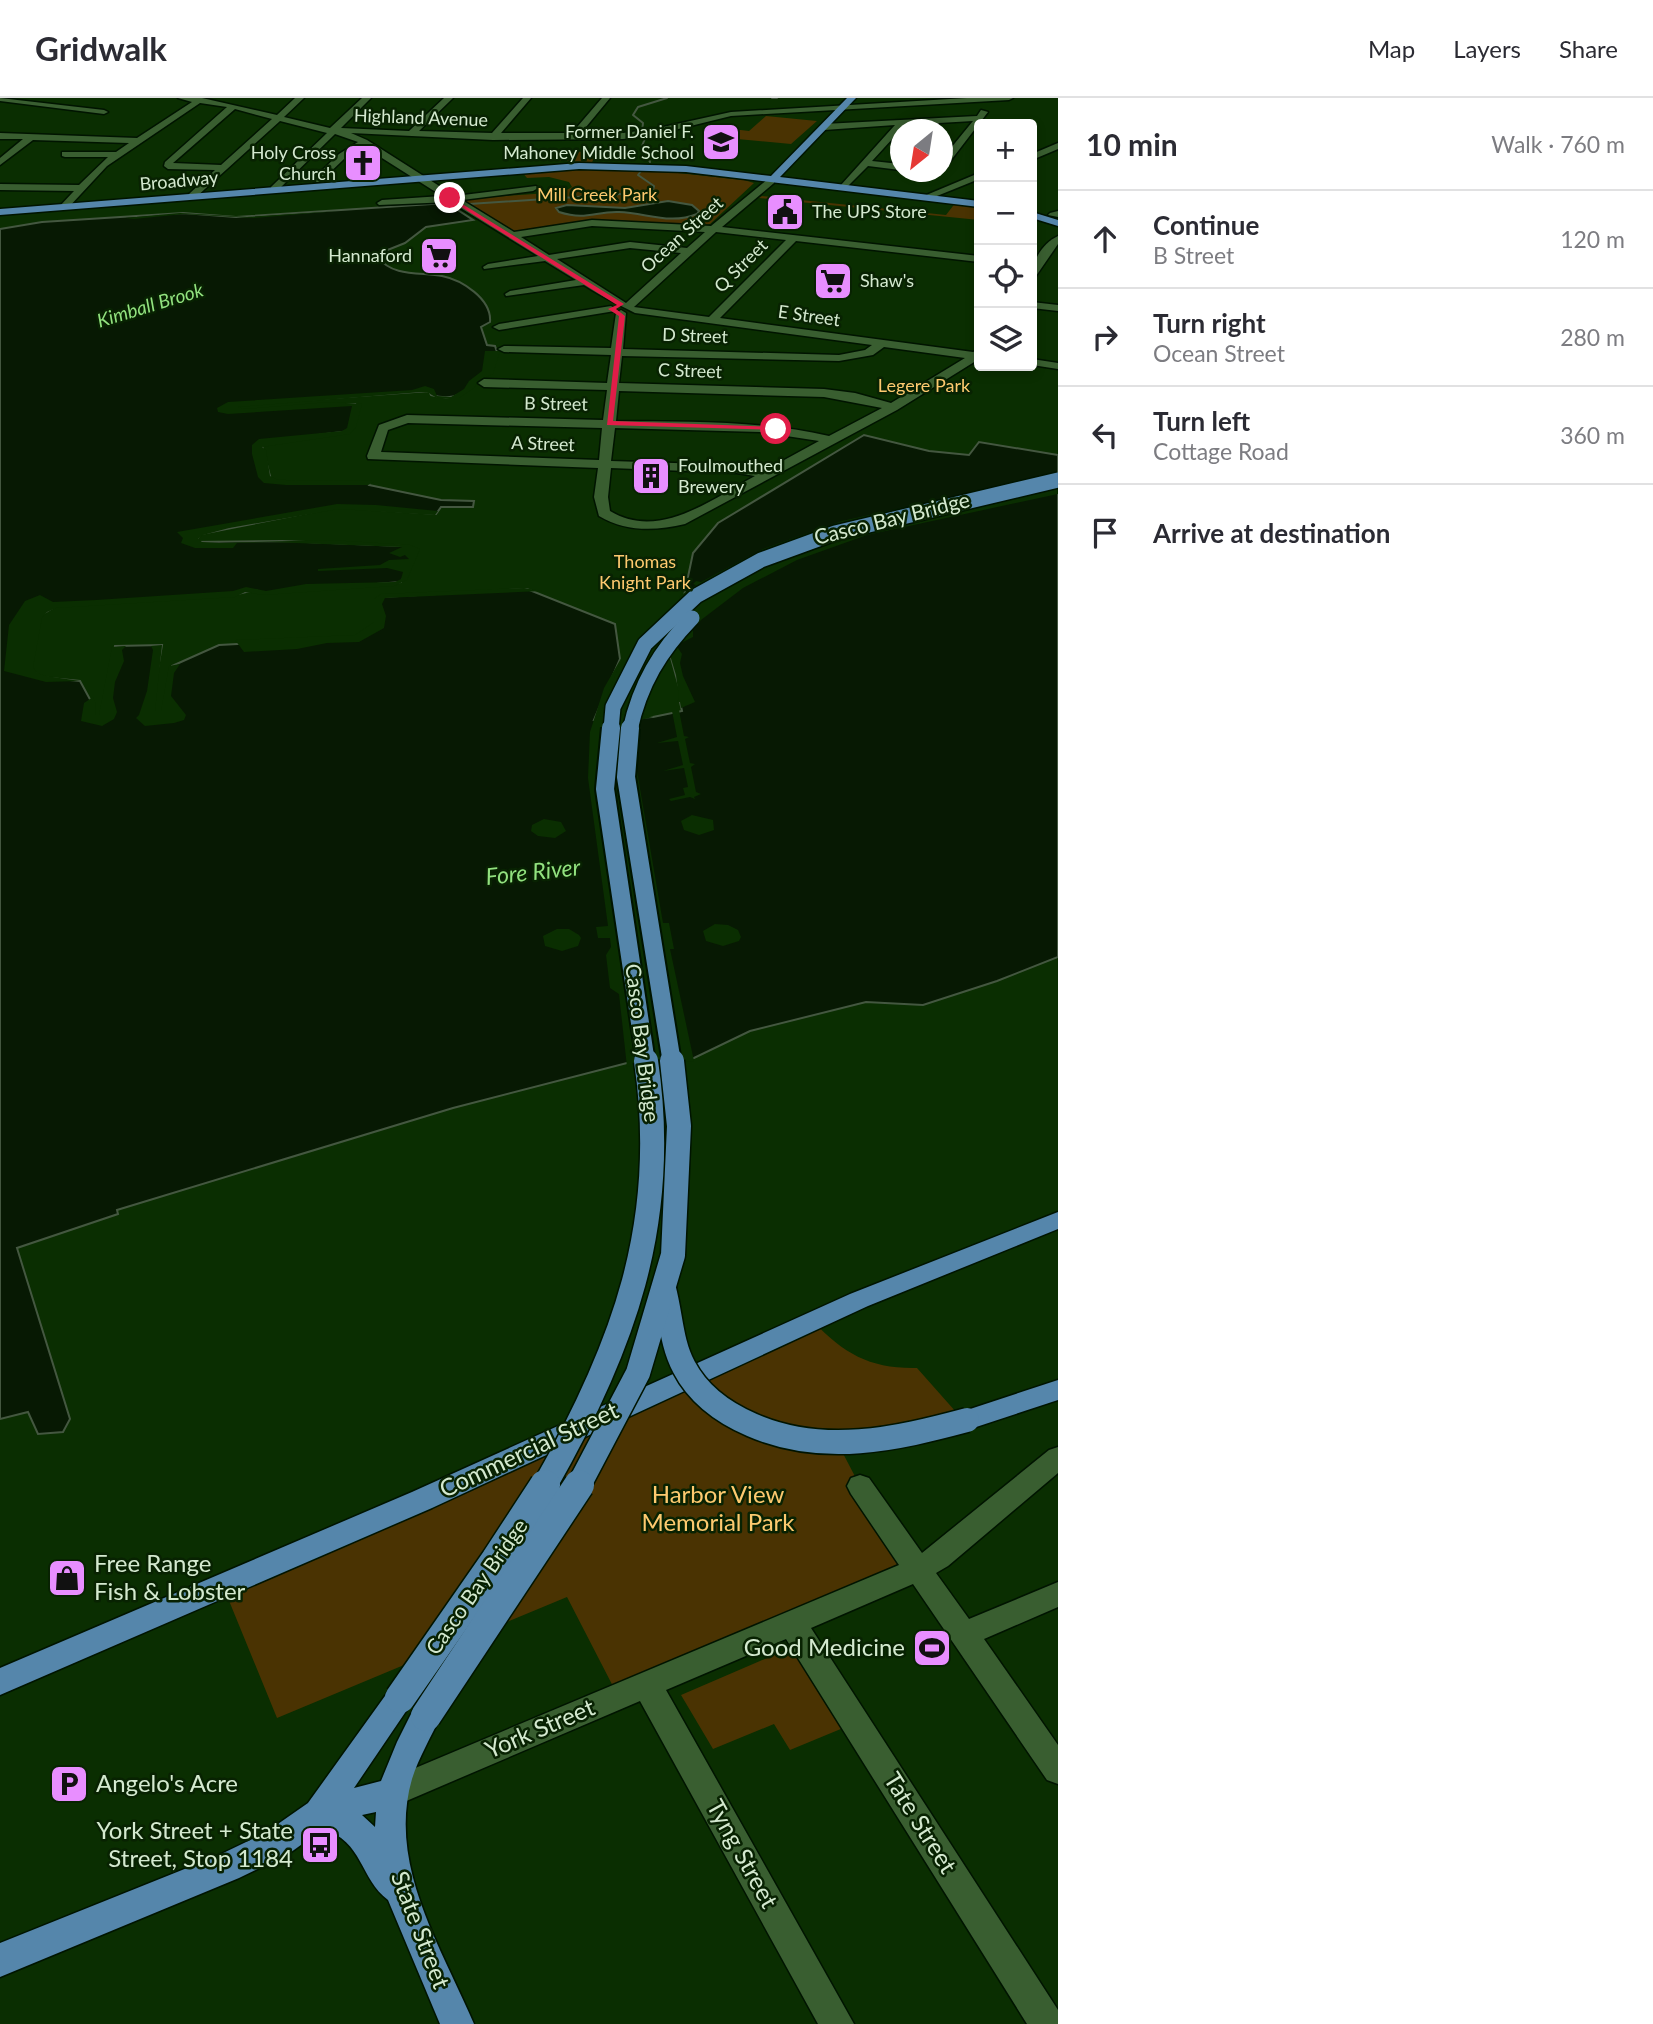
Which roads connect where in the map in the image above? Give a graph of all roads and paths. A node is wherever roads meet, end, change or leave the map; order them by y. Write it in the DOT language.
graph roads {
  1 [pos="183,98"];
  2 [pos="300,98"];
  3 [pos="367,98"];
  4 [pos="449,98"];
  5 [pos="527,98"];
  6 [pos="606,98"];
  7 [pos="852,98"];
  8 [pos="1009,98"];
  9 [pos="1,99"];
  10 [pos="994,99"];
  11 [pos="200,100"];
  12 [pos="98,103"];
  13 [pos="232,103"];
  14 [pos="842,108"];
  15 [pos="85,109"];
  16 [pos="104,112"];
  17 [pos="73,114"];
  18 [pos="278,118"];
  19 [pos="980,118"];
  20 [pos="953,119"];
  21 [pos="890,123"];
  22 [pos="824,127"];
  23 [pos="332,130"];
  24 [pos="953,131"];
  25 [pos="968,134"];
  26 [pos="410,135"];
  27 [pos="974,135"];
  28 [pos="0,136"];
  29 [pos="32,137"];
  30 [pos="493,137"];
  31 [pos="574,137"];
  32 [pos="890,138"];
  33 [pos="137,141"];
  34 [pos="364,142"];
  35 [pos="1054,149"];
  36 [pos="797,153"];
  37 [pos="953,153"];
  38 [pos="65,154"];
  39 [pos="1037,154"];
  40 [pos="116,155"];
  41 [pos="0,162"];
  42 [pos="866,163"];
  43 [pos="890,166"];
  44 [pos="405,167"];
  45 [pos="222,168"];
  46 [pos="503,171"];
  47 [pos="953,172"];
  48 [pos="454,174"];
  49 [pos="974,174"];
  50 [pos="974,177"];
  51 [pos="772,178"];
  52 [pos="317,180"];
  53 [pos="423,180"];
  54 [pos="361,182"];
  55 [pos="0,187"];
  56 [pos="844,187"];
  57 [pos="80,188"];
  58 [pos="533,188"];
  59 [pos="274,189"];
  60 [pos="192,196"];
  61 [pos="929,196"];
  62 [pos="450,199"];
  63 [pos="974,201"];
  64 [pos="382,204"];
  65 [pos="64,207"];
  66 [pos="1037,211"];
  67 [pos="0,212"];
  68 [pos="1037,215"];
  69 [pos="1057,217"];
  70 [pos="714,229"];
  71 [pos="1058,229"];
  72 [pos="510,236"];
  73 [pos="795,237"];
  74 [pos="1058,239"];
  75 [pos="1048,248"];
  76 [pos="690,251"];
  77 [pos="544,257"];
  78 [pos="974,258"];
  79 [pos="1037,263"];
  80 [pos="488,267"];
  81 [pos="584,282"];
  82 [pos="510,294"];
  83 [pos="1037,306"];
  84 [pos="1058,308"];
  85 [pos="624,309"];
  86 [pos="712,320"];
  87 [pos="499,327"];
  88 [pos="881,343"];
  89 [pos="504,349"];
  90 [pos="618,352"];
  91 [pos="974,354"];
  92 [pos="974,358"];
  93 [pos="1037,363"];
  94 [pos="1058,366"];
  95 [pos="484,383"];
  96 [pos="612,386"];
  97 [pos="893,407"];
  98 [pos="407,419"];
  99 [pos="609,423"];
  100 [pos="830,440"];
  101 [pos="603,464"];
  102 [pos="767,474"];
  103 [pos="1058,481"];
  104 [pos="1058,489"];
  105 [pos="1058,1220"];
  106 [pos="664,1289"];
  107 [pos="1058,1390"];
  108 [pos="1058,1458"];
  109 [pos="860,1486"];
  110 [pos="917,1570"];
  111 [pos="1058,1594"];
  112 [pos="792,1623"];
  113 [pos="964,1635"];
  114 [pos="0,1682"];
  115 [pos="646,1685"];
  116 [pos="1058,1770"];
  117 [pos="393,1792"];
  118 [pos="319,1812"];
  119 [pos="401,1892"];
  120 [pos="0,1961"];
  121 [pos="457,2024"];
  122 [pos="837,2024"];
  123 [pos="1047,2024"];
  1 -- 11 [label="street"];
  2 -- 18 [label="street"];
  3 -- 23 [label="street"];
  4 -- 26 [label="street"];
  5 -- 30 [label="street"];
  6 -- 31 [label="street"];
  7 -- 14 [label="main road"];
  8 -- 10 [label="street, Highland Avenue"];
  9 -- 15 [label="street"];
  10 -- 14 [label="street, Highland Avenue"];
  10 -- 19 [label="street"];
  11 -- 13 [label="street"];
  11 -- 33 [label="street"];
  12 -- 15 [label="street"];
  13 -- 18 [label="street"];
  13 -- 45 [label="street"];
  14 -- 22 [label="main road"];
  14 -- 31 [label="street, Highland Avenue"];
  15 -- 16 [label="street"];
  15 -- 17 [label="street"];
  18 -- 23 [label="street"];
  18 -- 45 [label="street"];
  19 -- 20 [label="street"];
  19 -- 25 [label="street"];
  21 -- 22 [label="street"];
  22 -- 36 [label="main road"];
  23 -- 26 [label="street, Highland Avenue"];
  23 -- 34 [label="street"];
  23 -- 59 [label="street"];
  24 -- 25 [label="street"];
  25 -- 27 [label="street"];
  25 -- 37 [label="street"];
  26 -- 30 [label="street, Highland Avenue"];
  28 -- 29 [label="street"];
  29 -- 33 [label="street"];
  29 -- 41 [label="street"];
  30 -- 31 [label="street, Highland Avenue"];
  32 -- 42 [label="street"];
  33 -- 40 [label="street"];
  34 -- 44 [label="street"];
  34 -- 52 [label="street"];
  35 -- 39 [label="street"];
  36 -- 51 [label="main road"];
  36 -- 51 [label="main road"];
  38 -- 40 [label="street"];
  40 -- 57 [label="street"];
  42 -- 43 [label="street"];
  42 -- 56 [label="street"];
  44 -- 48 [label="main road"];
  44 -- 53 [label="street"];
  45 -- 60 [label="street"];
  46 -- 48 [label="main road, Broadway"];
  46 -- 51 [label="main road, Broadway"];
  46 -- 53 [label="main road, Broadway"];
  47 -- 49 [label="street"];
  48 -- 53 [label="main road, Broadway"];
  50 -- 61 [label="street"];
  51 -- 56 [label="main road, Broadway"];
  51 -- 56 [label="main road, Broadway"];
  51 -- 70 [label="street, Ocean Street"];
  53 -- 54 [label="main road, Broadway"];
  53 -- 54 [label="main road, Broadway"];
  53 -- 62 [label="street"];
  54 -- 59 [label="main road, Broadway"];
  55 -- 57 [label="street"];
  56 -- 61 [label="main road, Broadway"];
  57 -- 65 [label="street"];
  58 -- 62 [label="street"];
  59 -- 60 [label="main road, Broadway"];
  60 -- 65 [label="main road, Broadway"];
  61 -- 63 [label="main road, Broadway"];
  62 -- 64 [label="street"];
  62 -- 72 [label="street"];
  65 -- 67 [label="main road, Broadway"];
  66 -- 69 [label="main road"];
  68 -- 69 [label="main road"];
  70 -- 72 [label="street"];
  70 -- 73 [label="street"];
  70 -- 76 [label="street, Ocean Street"];
  71 -- 75 [label="street"];
  72 -- 77 [label="street"];
  73 -- 78 [label="street"];
  73 -- 86 [label="street, Q Street"];
  74 -- 75 [label="street"];
  75 -- 79 [label="street"];
  76 -- 77 [label="street"];
  76 -- 85 [label="street, Ocean Street"];
  77 -- 80 [label="street"];
  77 -- 81 [label="street"];
  81 -- 82 [label="street"];
  81 -- 85 [label="street"];
  83 -- 84 [label="street"];
  85 -- 86 [label="street, E Street"];
  85 -- 87 [label="street, E Street"];
  85 -- 90 [label="street"];
  86 -- 88 [label="street, E Street"];
  88 -- 90 [label="street, D Street"];
  88 -- 91 [label="street, E Street"];
  89 -- 90 [label="street, D Street"];
  90 -- 96 [label="street"];
  92 -- 97 [label="street"];
  93 -- 94 [label="street"];
  95 -- 96 [label="street, C Street"];
  96 -- 97 [label="street, C Street"];
  96 -- 99 [label="street"];
  97 -- 100 [label="street"];
  98 -- 99 [label="street, B Street"];
  98 -- 101 [label="street, A Street"];
  99 -- 100 [label="street, B Street"];
  99 -- 101 [label="street"];
  100 -- 102 [label="street"];
  101 -- 102 [label="street, A Street"];
  101 -- 102 [label="street"];
  103 -- 118 [label="main road, Casco Bay Bridge, bridge"];
  104 -- 106 [label="main road, Casco Bay Bridge, bridge"];
  105 -- 114 [label="main road, Commercial Street"];
  106 -- 107 [label="main road, bridge"];
  106 -- 117 [label="main road, Casco Bay Bridge, bridge"];
  108 -- 110 [label="street, York Street"];
  109 -- 110 [label="street"];
  110 -- 112 [label="street, York Street"];
  110 -- 113 [label="street"];
  111 -- 113 [label="street"];
  112 -- 115 [label="street, York Street"];
  112 -- 123 [label="street, Tate Street"];
  113 -- 116 [label="street"];
  115 -- 117 [label="street, York Street"];
  115 -- 122 [label="street, Tyng Street"];
  117 -- 118 [label="main road, York Street"];
  117 -- 119 [label="main road, State Street"];
  118 -- 119 [label="main road"];
  118 -- 120 [label="main road, York Street"];
  119 -- 121 [label="main road, State Street"];
}
